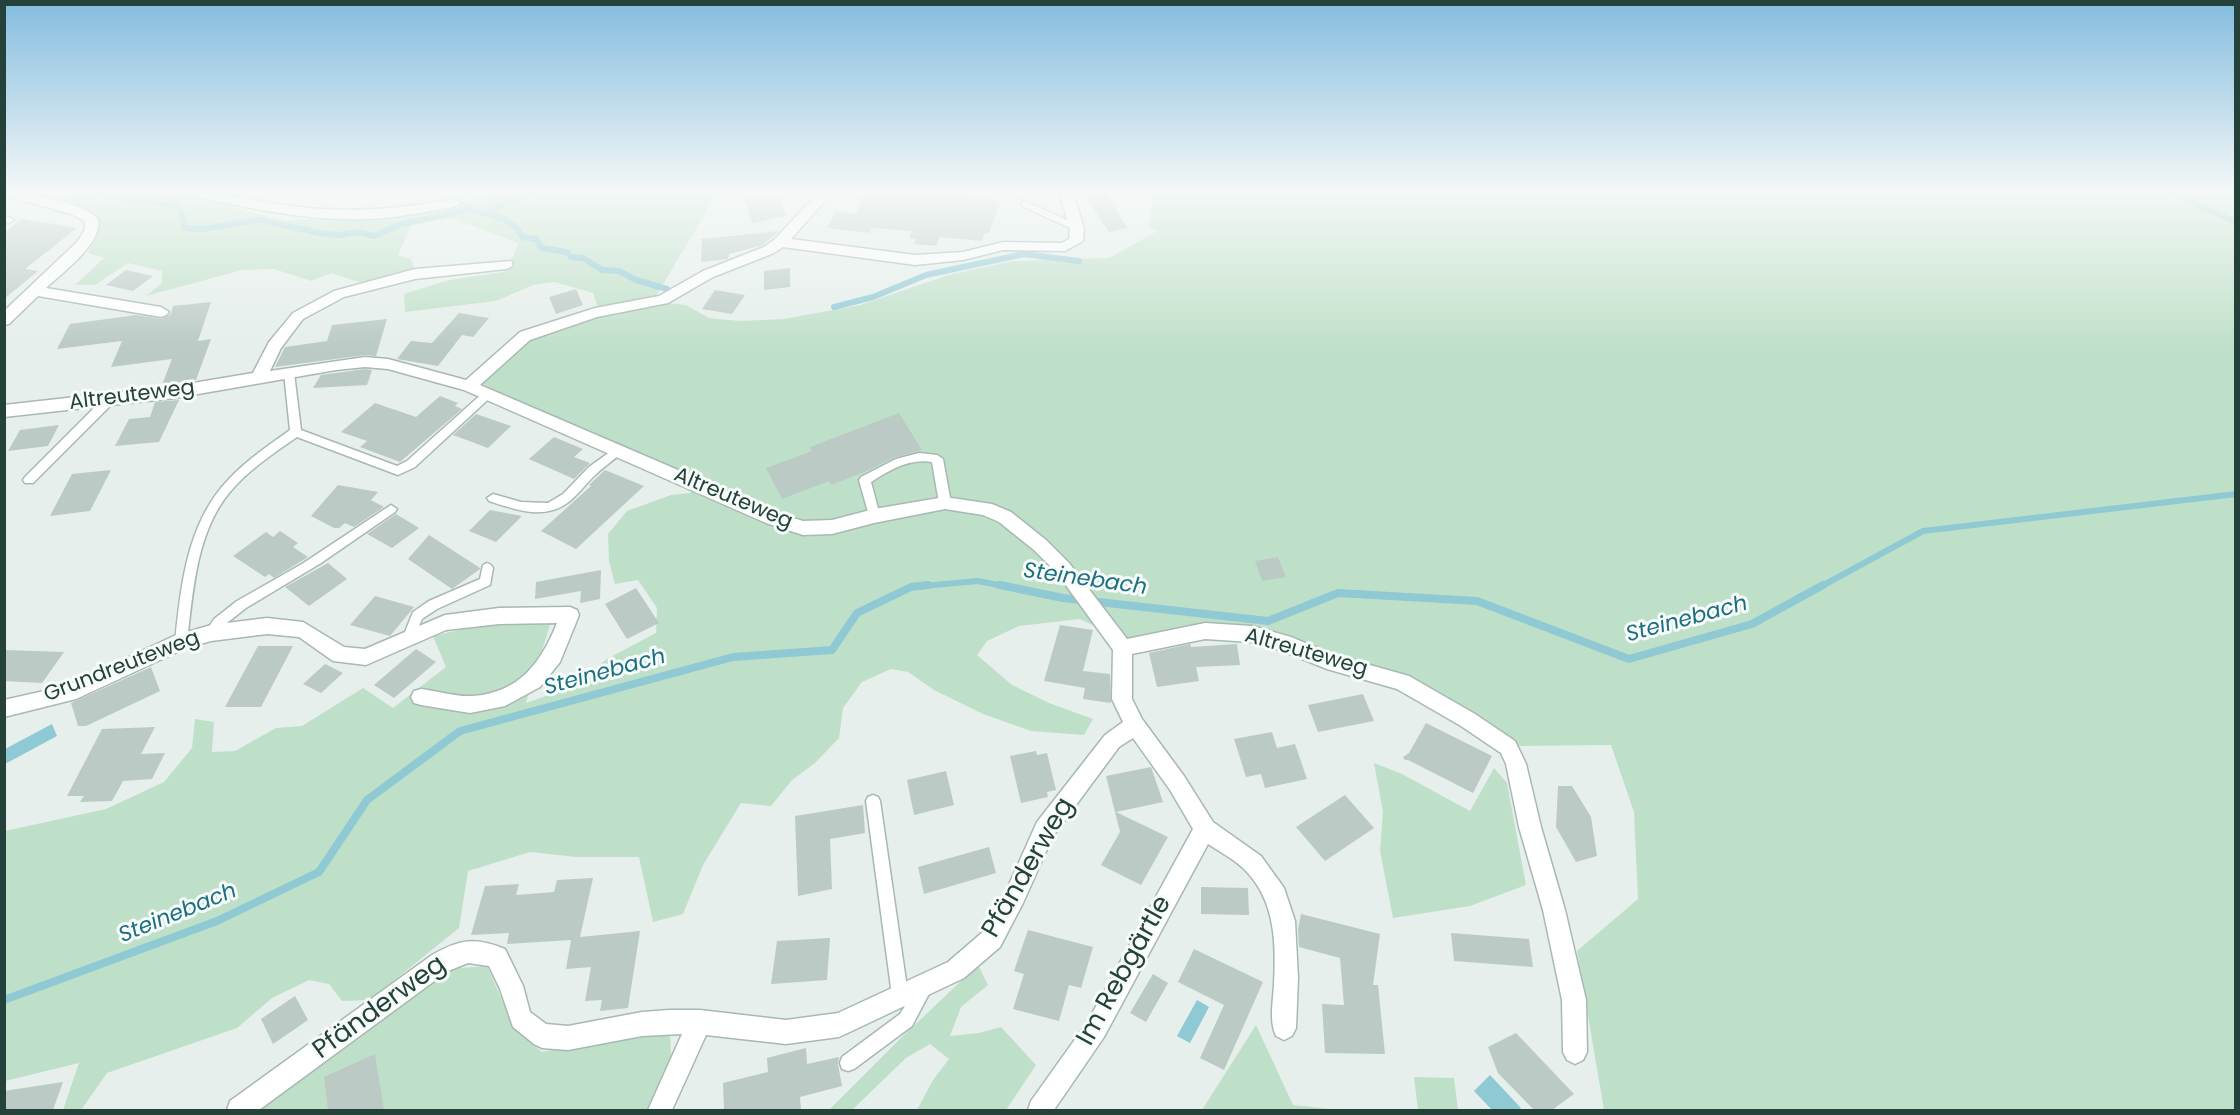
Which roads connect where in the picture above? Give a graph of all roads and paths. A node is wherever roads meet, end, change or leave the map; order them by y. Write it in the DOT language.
graph roads {
  1 [pos="83,245"];
  2 [pos="776,245"];
  3 [pos="803,245"];
  4 [pos="1069,245"];
  5 [pos="506,264"];
  6 [pos="35,291"];
  7 [pos="161,312"];
  8 [pos="4,320"];
  9 [pos="289,373"];
  10 [pos="259,378"];
  11 [pos="469,386"];
  12 [pos="489,394"];
  13 [pos="108,401"];
  14 [pos="4,411"];
  15 [pos="296,432"];
  16 [pos="618,450"];
  17 [pos="29,480"];
  18 [pos="493,498"];
  19 [pos="945,503"];
  20 [pos="391,509"];
  21 [pos="874,516"];
  22 [pos="487,568"];
  23 [pos="211,633"];
  24 [pos="409,636"];
  25 [pos="181,642"];
  26 [pos="1123,648"];
  27 [pos="421,697"];
  28 [pos="4,709"];
  29 [pos="1135,725"];
  30 [pos="873,801"];
  31 [pos="1205,830"];
  32 [pos="926,984"];
  33 [pos="900,995"];
  34 [pos="700,1022"];
  35 [pos="1284,1028"];
  36 [pos="1575,1052"];
  37 [pos="848,1063"];
  38 [pos="239,1110"];
  39 [pos="660,1110"];
  40 [pos="1040,1110"];
  1 -- 6 [label="street"];
  2 -- 11 [label="street"];
  3 -- 4 [label="street"];
  5 -- 10 [label="street"];
  6 -- 7 [label="street"];
  6 -- 8 [label="street"];
  9 -- 10 [label="street, Altreuteweg"];
  9 -- 11 [label="street, Altreuteweg"];
  9 -- 15 [label="lane"];
  10 -- 13 [label="street, Altreuteweg"];
  11 -- 12 [label="street, Altreuteweg"];
  12 -- 15 [label="lane"];
  12 -- 16 [label="street, Altreuteweg"];
  13 -- 14 [label="street, Altreuteweg"];
  13 -- 17 [label="lane"];
  15 -- 25 [label="lane"];
  16 -- 18 [label="lane"];
  16 -- 21 [label="street, Altreuteweg"];
  19 -- 21 [label="street, Altreuteweg"];
  19 -- 21 [label="lane"];
  19 -- 26 [label="street, Altreuteweg"];
  20 -- 23 [label="lane"];
  22 -- 24 [label="lane"];
  23 -- 24 [label="street, Grundreuteweg"];
  23 -- 25 [label="street, Grundreuteweg"];
  24 -- 27 [label="street, Grundreuteweg"];
  25 -- 28 [label="street, Grundreuteweg"];
  26 -- 29 [label="street"];
  26 -- 36 [label="street, Altreuteweg"];
  29 -- 31 [label="street"];
  29 -- 32 [label="street, Pfänderweg"];
  30 -- 33 [label="lane"];
  31 -- 35 [label="street"];
  31 -- 40 [label="street, Im Rebgärtle"];
  32 -- 33 [label="street, Pfänderweg"];
  32 -- 37 [label="lane"];
  33 -- 34 [label="street, Pfänderweg"];
  34 -- 38 [label="street, Pfänderweg"];
  34 -- 39 [label="street"];
}
